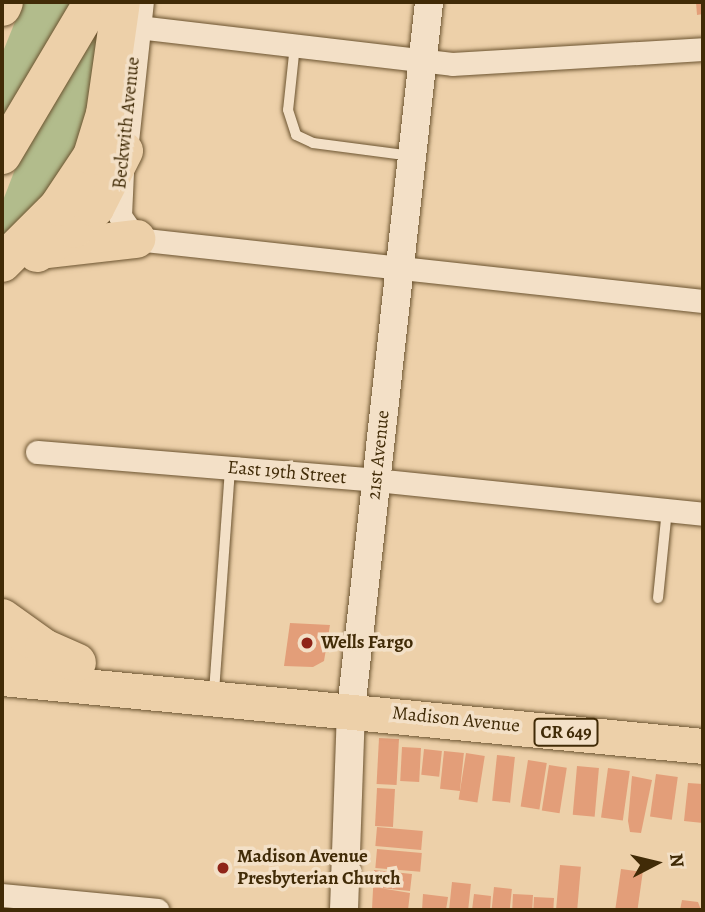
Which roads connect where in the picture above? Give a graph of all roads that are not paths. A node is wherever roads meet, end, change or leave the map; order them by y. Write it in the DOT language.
graph roads {
  1 [pos="4,2"];
  2 [pos="93,2"];
  3 [pos="429,2"];
  4 [pos="2,7"];
  5 [pos="133,10"];
  6 [pos="295,45"];
  7 [pos="703,49"];
  8 [pos="422,61"];
  9 [pos="124,151"];
  10 [pos="2,155"];
  11 [pos="412,156"];
  12 [pos="136,239"];
  13 [pos="40,251"];
  14 [pos="2,263"];
  15 [pos="2,269"];
  16 [pos="399,269"];
  17 [pos="703,301"];
  18 [pos="37,452"];
  19 [pos="230,468"];
  20 [pos="376,480"];
  21 [pos="667,510"];
  22 [pos="703,514"];
  23 [pos="658,598"];
  24 [pos="2,618"];
  25 [pos="2,651"];
  26 [pos="77,663"];
  27 [pos="2,678"];
  28 [pos="214,692"];
  29 [pos="251,700"];
  30 [pos="351,710"];
  31 [pos="703,746"];
  32 [pos="2,895"];
  33 [pos="157,910"];
  34 [pos="344,910"];
  1 -- 4 [label="highway"];
  2 -- 10 [label="highway"];
  3 -- 8 [label="street, 21st Avenue"];
  5 -- 6 [label="street"];
  5 -- 9 [label="street, Beckwith Avenue"];
  5 -- 14 [label="highway"];
  6 -- 8 [label="street"];
  6 -- 11 [label="lane"];
  7 -- 8 [label="street"];
  8 -- 11 [label="street, 21st Avenue"];
  9 -- 12 [label="street, Beckwith Avenue"];
  9 -- 13 [label="highway"];
  11 -- 16 [label="street, 21st Avenue"];
  12 -- 13 [label="highway"];
  12 -- 16 [label="street"];
  13 -- 15 [label="highway"];
  16 -- 17 [label="street"];
  16 -- 20 [label="street, 21st Avenue"];
  18 -- 19 [label="street, East 19th Street"];
  19 -- 20 [label="street, East 19th Street"];
  19 -- 28 [label="lane"];
  20 -- 21 [label="street, East 19th Street"];
  20 -- 30 [label="street, 21st Avenue"];
  21 -- 22 [label="street, East 19th Street"];
  21 -- 23 [label="lane"];
  24 -- 26 [label="highway"];
  25 -- 26 [label="main road, Madison Avenue / CR 649"];
  26 -- 28 [label="main road, Madison Avenue / CR 649"];
  27 -- 29 [label="main road, Madison Avenue / CR 649"];
  28 -- 29 [label="main road, Madison Avenue / CR 649"];
  29 -- 30 [label="main road, Madison Avenue / CR 649"];
  30 -- 31 [label="main road, Madison Avenue / CR 649"];
  30 -- 34 [label="street, 21st Avenue"];
  32 -- 33 [label="street"];
}
